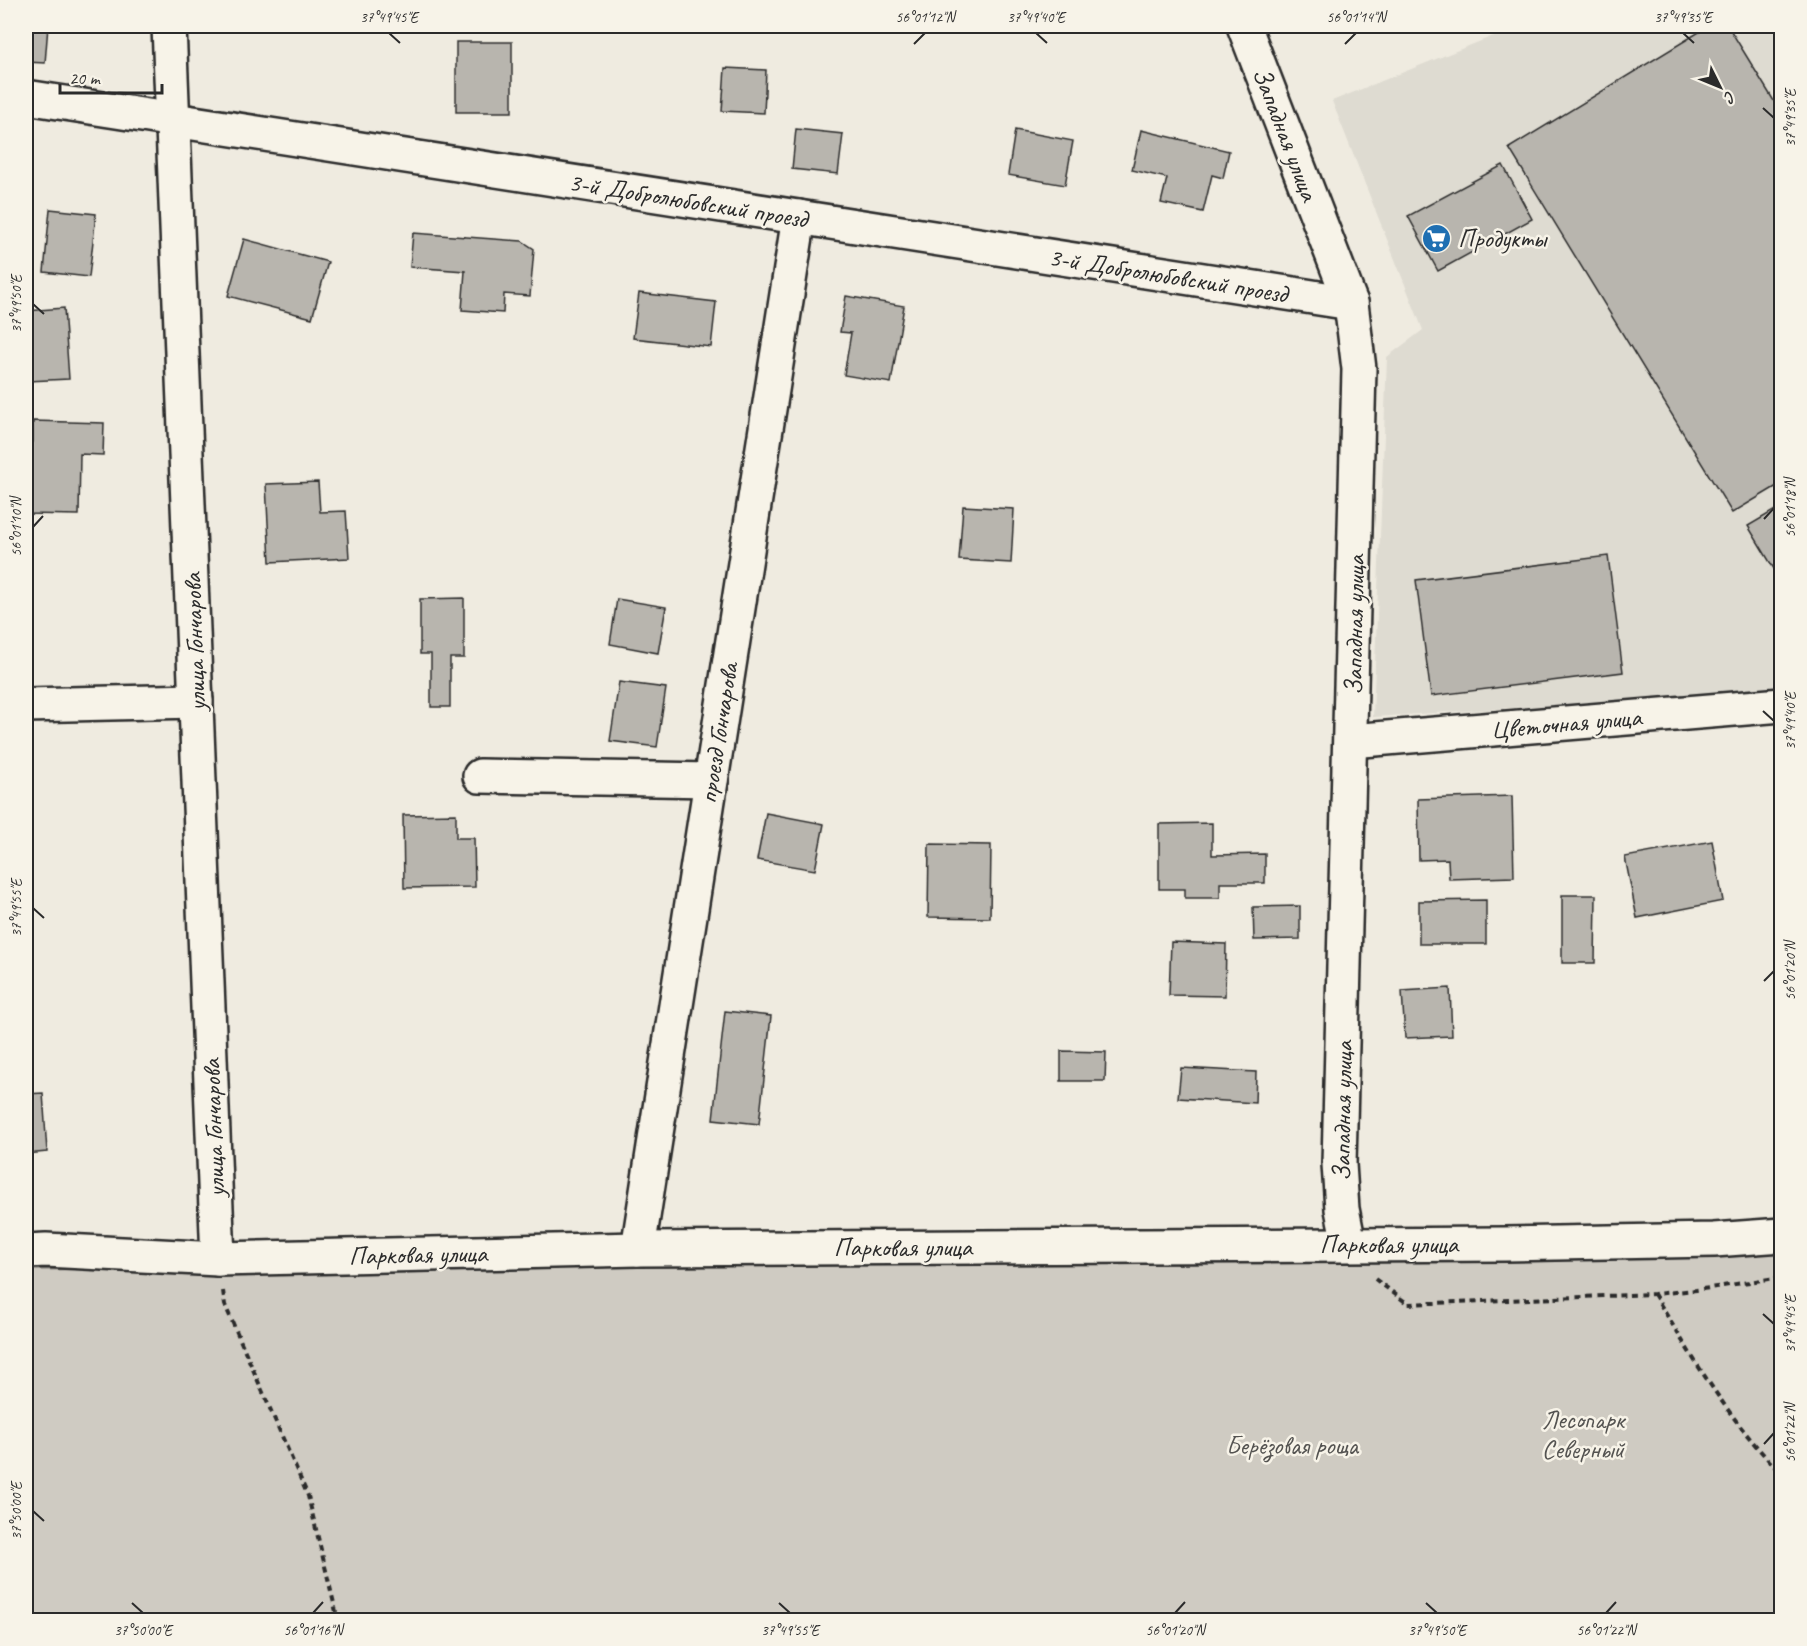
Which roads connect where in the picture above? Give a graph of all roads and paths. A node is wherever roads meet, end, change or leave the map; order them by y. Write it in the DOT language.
graph roads {
  1 [pos="169,26"];
  2 [pos="1244,26"];
  3 [pos="26,97"];
  4 [pos="173,120"];
  5 [pos="799,217"];
  6 [pos="1351,303"];
  7 [pos="196,700"];
  8 [pos="26,705"];
  9 [pos="1782,705"];
  10 [pos="1351,741"];
  11 [pos="480,776"];
  12 [pos="711,780"];
  13 [pos="1782,1235"];
  14 [pos="1349,1244"];
  15 [pos="638,1249"];
  16 [pos="26,1251"];
  17 [pos="218,1259"];
  18 [pos="1782,1277"];
  19 [pos="1654,1294"];
  20 [pos="1782,1474"];
  21 [pos="338,1620"];
  1 -- 4 [label="street, улица Гончарова"];
  2 -- 6 [label="street, Западная улица"];
  3 -- 4 [label="street, 3-й Добролюбовский проезд"];
  4 -- 5 [label="street, 3-й Добролюбовский проезд"];
  4 -- 7 [label="street, улица Гончарова"];
  5 -- 6 [label="street, 3-й Добролюбовский проезд"];
  5 -- 12 [label="street, проезд Гончарова"];
  6 -- 10 [label="street, Западная улица"];
  7 -- 8 [label="street"];
  7 -- 17 [label="street, улица Гончарова"];
  9 -- 10 [label="street, Цветочная улица"];
  10 -- 14 [label="street, Западная улица"];
  11 -- 12 [label="street"];
  12 -- 15 [label="street, проезд Гончарова"];
  13 -- 14 [label="street, Парковая улица"];
  14 -- 15 [label="street, Парковая улица"];
  14 -- 19 [label="path"];
  15 -- 17 [label="street, Парковая улица"];
  16 -- 17 [label="street, Парковая улица"];
  17 -- 21 [label="path"];
  18 -- 19 [label="path"];
  19 -- 20 [label="path"];
}
